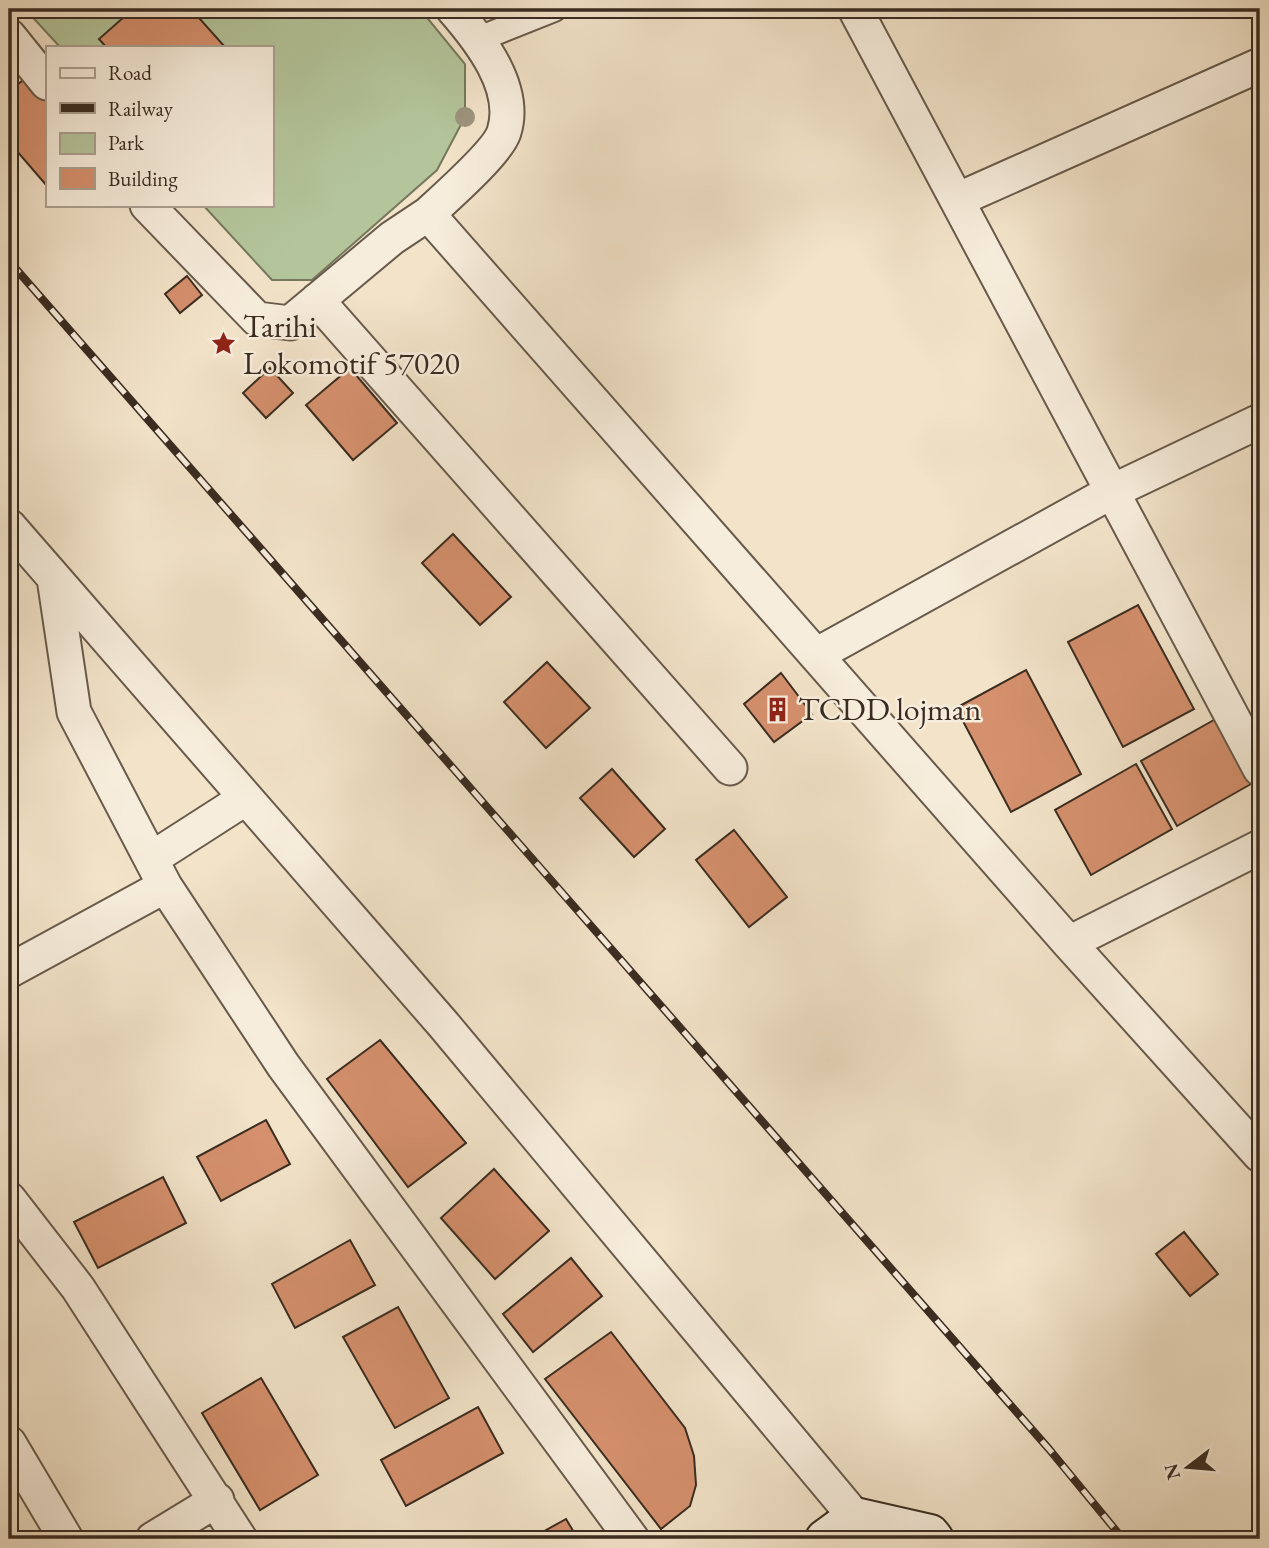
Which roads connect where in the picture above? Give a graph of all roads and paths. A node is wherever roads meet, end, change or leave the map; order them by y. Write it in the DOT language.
graph roads {
  1 [pos="453,9"];
  2 [pos="554,9"];
  3 [pos="855,9"];
  4 [pos="9,36"];
  5 [pos="479,39"];
  6 [pos="1260,65"];
  7 [pos="46,82"];
  8 [pos="957,200"];
  9 [pos="148,206"];
  10 [pos="428,214"];
  11 [pos="317,300"];
  12 [pos="1260,421"];
  13 [pos="1113,491"];
  14 [pos="9,526"];
  15 [pos="54,578"];
  16 [pos="816,655"];
  17 [pos="730,768"];
  18 [pos="1260,769"];
  19 [pos="246,799"];
  20 [pos="1260,847"];
  21 [pos="158,873"];
  22 [pos="1069,943"];
  23 [pos="9,971"];
  24 [pos="1260,1155"];
  25 [pos="9,1199"];
  26 [pos="9,1443"];
  27 [pos="217,1500"];
  28 [pos="858,1528"];
  29 [pos="66,1539"];
  30 [pos="153,1539"];
  31 [pos="240,1539"];
  32 [pos="632,1539"];
  33 [pos="825,1539"];
  34 [pos="934,1539"];
  1 -- 5 [label="street"];
  2 -- 5 [label="street"];
  3 -- 8 [label="street"];
  4 -- 7 [label="street"];
  5 -- 10 [label="street"];
  6 -- 8 [label="street"];
  8 -- 13 [label="street"];
  9 -- 11 [label="street"];
  10 -- 11 [label="street"];
  10 -- 16 [label="street"];
  11 -- 17 [label="street"];
  12 -- 13 [label="street"];
  13 -- 16 [label="street"];
  13 -- 18 [label="street"];
  14 -- 15 [label="street"];
  15 -- 19 [label="street"];
  15 -- 21 [label="street"];
  16 -- 22 [label="street"];
  19 -- 21 [label="street"];
  19 -- 28 [label="street"];
  20 -- 22 [label="street"];
  21 -- 23 [label="street"];
  21 -- 32 [label="street"];
  22 -- 24 [label="street"];
  25 -- 27 [label="street"];
  26 -- 29 [label="street"];
  27 -- 30 [label="street"];
  27 -- 31 [label="street"];
  28 -- 33 [label="main road"];
  28 -- 34 [label="main road"];
}
